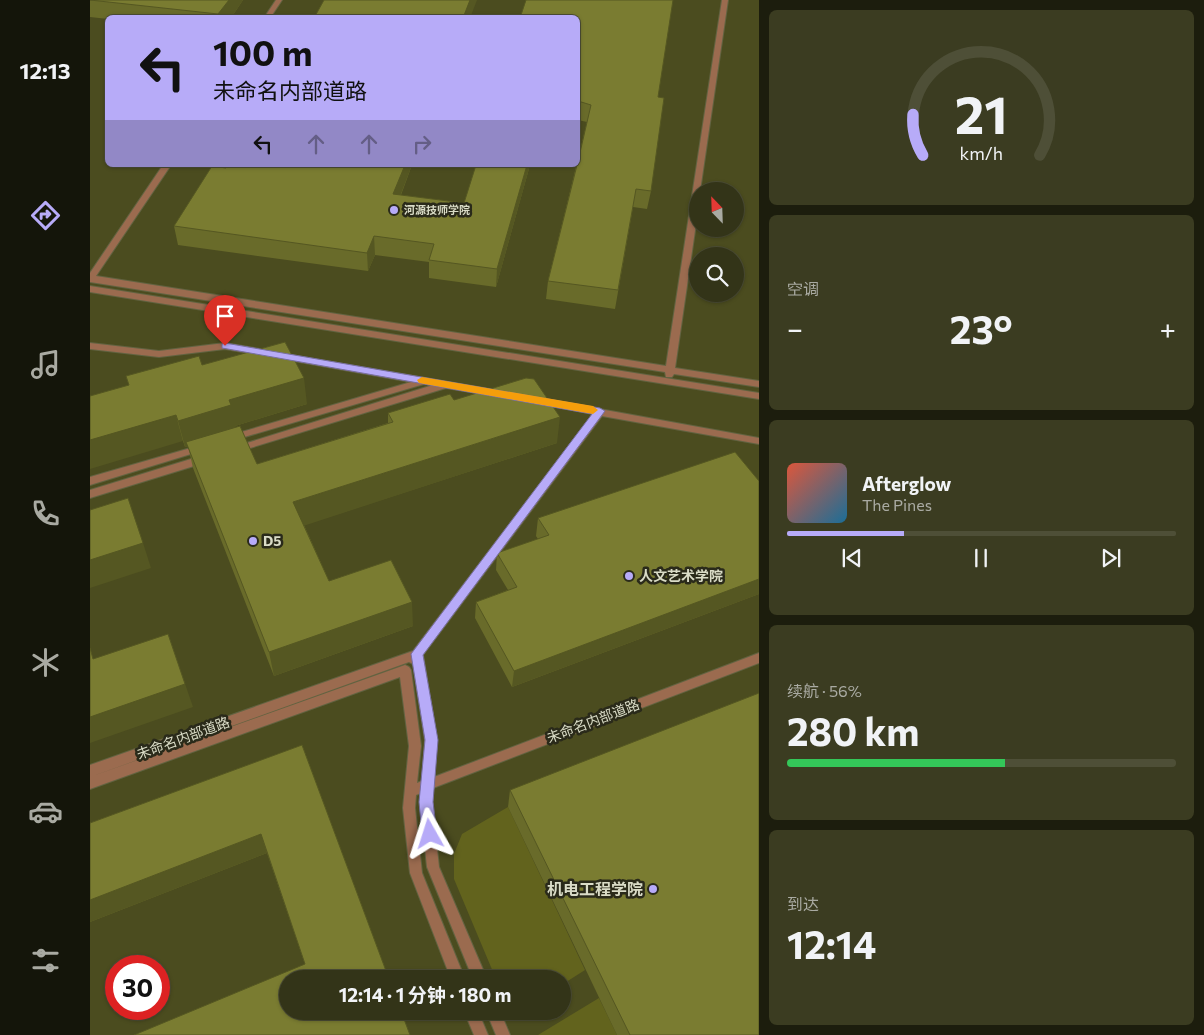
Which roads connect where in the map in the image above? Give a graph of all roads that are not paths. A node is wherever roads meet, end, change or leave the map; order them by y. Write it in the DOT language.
graph roads {
  1 [pos="279,0"];
  2 [pos="725,0"];
  3 [pos="269,15"];
  4 [pos="166,167"];
  5 [pos="90,278"];
  6 [pos="90,289"];
  7 [pos="90,346"];
  8 [pos="670,370"];
  9 [pos="424,381"];
  10 [pos="668,381"];
  11 [pos="447,384"];
  12 [pos="759,384"];
  13 [pos="504,394"];
  14 [pos="759,396"];
  15 [pos="533,400"];
  16 [pos="600,411"];
  17 [pos="759,441"];
  18 [pos="231,451"];
  19 [pos="212,456"];
  20 [pos="90,481"];
  21 [pos="90,494"];
  22 [pos="417,654"];
  23 [pos="759,658"];
  24 [pos="405,670"];
  25 [pos="90,771"];
  26 [pos="90,784"];
  27 [pos="428,784"];
  28 [pos="411,791"];
  29 [pos="454,970"];
  30 [pos="476,970"];
  31 [pos="475,1020"];
  32 [pos="497,1020"];
  33 [pos="481,1035"];
  34 [pos="503,1035"];
  1 -- 3 [label="street"];
  2 -- 8 [label="street"];
  4 -- 5 [label="street"];
  5 -- 8 [label="street"];
  6 -- 10 [label="street"];
  7 -- 9 [label="street"];
  8 -- 10 [label="street"];
  8 -- 12 [label="street"];
  9 -- 11 [label="street"];
  9 -- 20 [label="street"];
  10 -- 14 [label="street"];
  11 -- 13 [label="street"];
  11 -- 18 [label="street"];
  15 -- 16 [label="street"];
  16 -- 17 [label="street"];
  16 -- 22 [label="street"];
  19 -- 21 [label="street"];
  22 -- 24 [label="street"];
  22 -- 25 [label="street, 未命名内部道路"];
  22 -- 27 [label="street"];
  23 -- 27 [label="street, 未命名内部道路"];
  24 -- 26 [label="street, 未命名内部道路"];
  24 -- 28 [label="street"];
  27 -- 28 [label="street, 未命名内部道路"];
  27 -- 30 [label="street"];
  28 -- 29 [label="street"];
  31 -- 33 [label="street"];
  32 -- 34 [label="street"];
}
